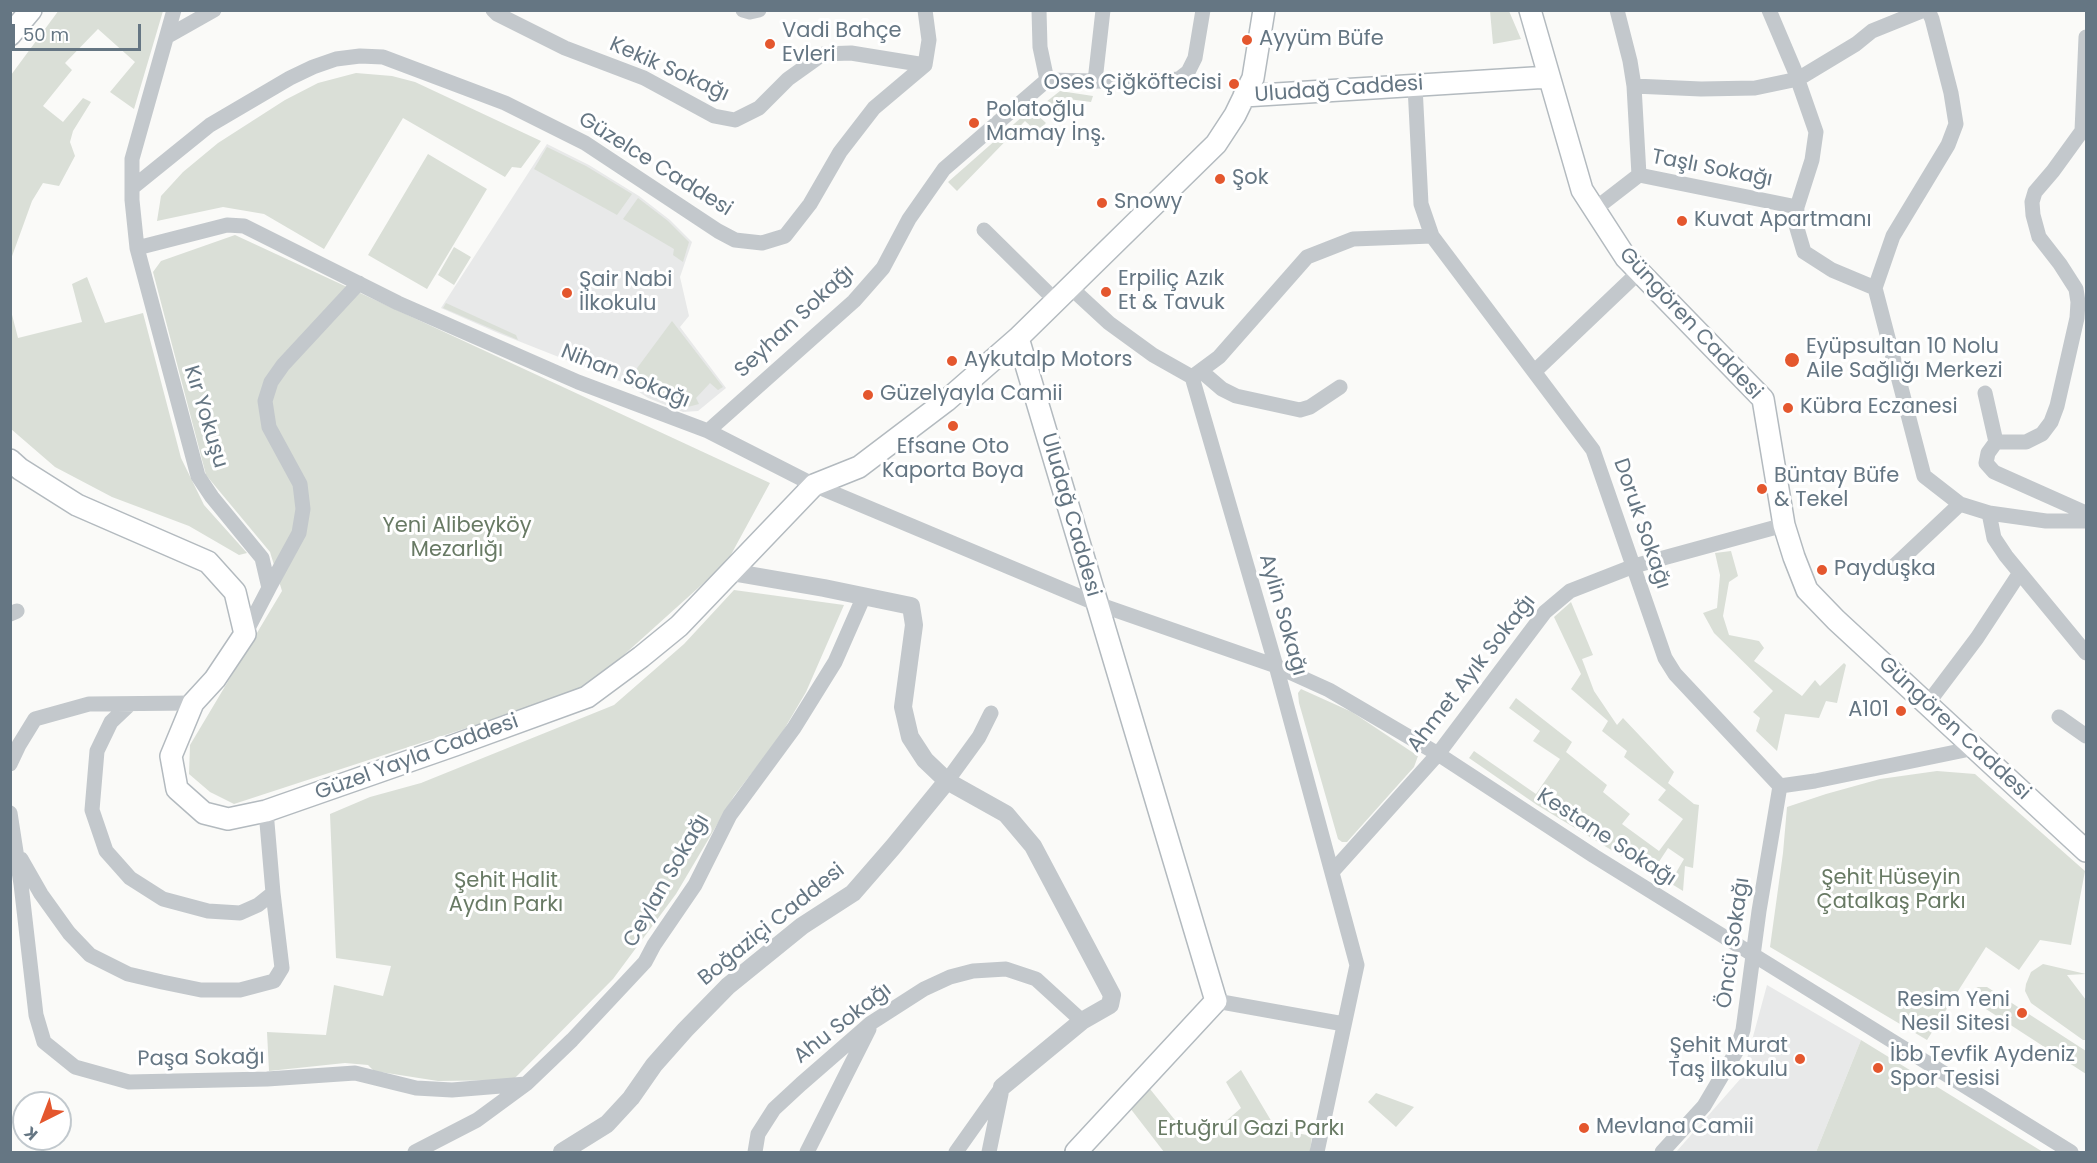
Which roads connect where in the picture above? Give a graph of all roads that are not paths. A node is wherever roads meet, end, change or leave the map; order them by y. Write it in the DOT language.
graph roads {
  1 [pos="31,10"];
  2 [pos="174,10"];
  3 [pos="214,10"];
  4 [pos="493,10"];
  5 [pos="743,10"];
  6 [pos="759,10"];
  7 [pos="925,10"];
  8 [pos="1039,10"];
  9 [pos="1103,10"];
  10 [pos="1203,10"];
  11 [pos="1264,10"];
  12 [pos="1530,10"];
  13 [pos="1617,10"];
  14 [pos="1769,10"];
  15 [pos="1926,10"];
  16 [pos="10,34"];
  17 [pos="168,36"];
  18 [pos="2086,37"];
  19 [pos="924,65"];
  20 [pos="1549,77"];
  21 [pos="1798,79"];
  22 [pos="1047,81"];
  23 [pos="1095,81"];
  24 [pos="1415,86"];
  25 [pos="1634,86"];
  26 [pos="1244,96"];
  27 [pos="2084,127"];
  28 [pos="1639,175"];
  29 [pos="132,188"];
  30 [pos="1797,207"];
  31 [pos="1594,209"];
  32 [pos="984,230"];
  33 [pos="1432,236"];
  34 [pos="136,248"];
  35 [pos="1640,272"];
  36 [pos="359,283"];
  37 [pos="1875,288"];
  38 [pos="1063,294"];
  39 [pos="1018,338"];
  40 [pos="1535,371"];
  41 [pos="1196,374"];
  42 [pos="1340,387"];
  43 [pos="1985,393"];
  44 [pos="708,431"];
  45 [pos="1996,442"];
  46 [pos="10,460"];
  47 [pos="814,485"];
  48 [pos="1960,504"];
  49 [pos="1989,513"];
  50 [pos="2086,513"];
  51 [pos="2086,521"];
  52 [pos="1784,525"];
  53 [pos="1634,566"];
  54 [pos="1891,569"];
  55 [pos="731,572"];
  56 [pos="2019,574"];
  57 [pos="269,588"];
  58 [pos="864,596"];
  59 [pos="1095,603"];
  60 [pos="245,634"];
  61 [pos="2086,653"];
  62 [pos="1276,666"];
  63 [pos="193,703"];
  64 [pos="1928,703"];
  65 [pos="130,704"];
  66 [pos="991,713"];
  67 [pos="2059,717"];
  68 [pos="2086,736"];
  69 [pos="1975,748"];
  70 [pos="1438,754"];
  71 [pos="10,764"];
  72 [pos="947,780"];
  73 [pos="1780,786"];
  74 [pos="267,811"];
  75 [pos="10,813"];
  76 [pos="2086,851"];
  77 [pos="16,852"];
  78 [pos="1332,872"];
  79 [pos="273,893"];
  80 [pos="1752,955"];
  81 [pos="1216,1001"];
  82 [pos="1082,1021"];
  83 [pos="871,1023"];
  84 [pos="1344,1024"];
  85 [pos="526,1084"];
  86 [pos="1002,1087"];
  87 [pos="415,1152"];
  88 [pos="561,1152"];
  89 [pos="755,1152"];
  90 [pos="807,1152"];
  91 [pos="956,1152"];
  92 [pos="989,1152"];
  93 [pos="1076,1152"];
  94 [pos="1317,1152"];
  95 [pos="1662,1152"];
  96 [pos="2071,1152"];
  1 -- 16 [label="main road"];
  2 -- 17 [label="street, Kır Yokuşu"];
  3 -- 17 [label="street"];
  4 -- 19 [label="street, Kekik Sokağı"];
  5 -- 6 [label="street"];
  7 -- 19 [label="street"];
  8 -- 22 [label="street"];
  9 -- 23 [label="street"];
  10 -- 23 [label="street"];
  11 -- 26 [label="main road"];
  12 -- 20 [label="main road, Güngören Caddesi"];
  13 -- 25 [label="street"];
  14 -- 21 [label="street"];
  15 -- 21 [label="street"];
  15 -- 37 [label="street"];
  17 -- 29 [label="street, Kır Yokuşu"];
  18 -- 27 [label="street"];
  19 -- 29 [label="street, Güzelce Caddesi"];
  20 -- 24 [label="main road, Uludağ Caddesi"];
  20 -- 31 [label="main road, Güngören Caddesi"];
  21 -- 25 [label="street"];
  21 -- 30 [label="street"];
  22 -- 23 [label="street"];
  22 -- 44 [label="street, Seyhan Sokağı"];
  24 -- 26 [label="main road, Uludağ Caddesi"];
  24 -- 33 [label="street, Doruk Sokağı"];
  25 -- 28 [label="street"];
  26 -- 38 [label="main road, Uludağ Caddesi"];
  27 -- 45 [label="street"];
  28 -- 30 [label="street, Taşlı Sokağı"];
  28 -- 31 [label="street, Taşlı Sokağı"];
  29 -- 34 [label="street, Kır Yokuşu"];
  30 -- 37 [label="street"];
  31 -- 35 [label="main road, Güngören Caddesi"];
  32 -- 38 [label="street"];
  33 -- 40 [label="street, Doruk Sokağı"];
  33 -- 41 [label="street"];
  34 -- 36 [label="street, Nihan Sokağı"];
  34 -- 57 [label="street, Kır Yokuşu"];
  35 -- 40 [label="street"];
  35 -- 52 [label="main road, Güngören Caddesi"];
  36 -- 44 [label="street, Nihan Sokağı"];
  36 -- 57 [label="street"];
  37 -- 48 [label="street"];
  38 -- 39 [label="main road, Uludağ Caddesi"];
  38 -- 41 [label="street"];
  39 -- 47 [label="main road, Güzel Yayla Caddesi"];
  39 -- 59 [label="main road, Uludağ Caddesi"];
  40 -- 53 [label="street, Doruk Sokağı"];
  41 -- 42 [label="street"];
  41 -- 62 [label="street, Aylin Sokağı"];
  43 -- 45 [label="street"];
  44 -- 47 [label="street, Nihan Sokağı"];
  45 -- 50 [label="street"];
  46 -- 60 [label="main road"];
  47 -- 55 [label="main road, Güzel Yayla Caddesi"];
  47 -- 59 [label="street, Nihan Sokağı"];
  48 -- 49 [label="street"];
  48 -- 54 [label="street"];
  49 -- 51 [label="street"];
  49 -- 56 [label="street"];
  52 -- 53 [label="street, Ahmet Ayık Sokağı"];
  52 -- 64 [label="main road, Güngören Caddesi"];
  53 -- 70 [label="street, Ahmet Ayık Sokağı"];
  53 -- 73 [label="street, Doruk Sokağı"];
  55 -- 58 [label="street"];
  55 -- 74 [label="main road, Güzel Yayla Caddesi"];
  56 -- 61 [label="street"];
  56 -- 64 [label="street"];
  57 -- 60 [label="street"];
  58 -- 72 [label="street"];
  58 -- 85 [label="street, Ceylan Sokağı"];
  59 -- 62 [label="street, Kestane Sokağı"];
  59 -- 81 [label="main road, Uludağ Caddesi"];
  60 -- 63 [label="main road, Güzel Yayla Caddesi"];
  62 -- 70 [label="street, Kestane Sokağı"];
  62 -- 78 [label="street, Aylin Sokağı"];
  63 -- 65 [label="street"];
  63 -- 74 [label="main road, Güzel Yayla Caddesi"];
  64 -- 69 [label="main road, Güngören Caddesi"];
  65 -- 71 [label="street"];
  65 -- 79 [label="street"];
  66 -- 72 [label="street, Boğaziçi Caddesi"];
  67 -- 68 [label="street"];
  69 -- 73 [label="street"];
  69 -- 76 [label="main road, Güngören Caddesi"];
  70 -- 78 [label="street, Ahmet Ayık Sokağı"];
  70 -- 80 [label="street, Kestane Sokağı"];
  72 -- 82 [label="street"];
  72 -- 88 [label="street, Boğaziçi Caddesi"];
  73 -- 80 [label="street, Öncü Sokağı"];
  74 -- 79 [label="street"];
  75 -- 77 [label="street, Paşa Sokağı"];
  77 -- 79 [label="street"];
  77 -- 85 [label="street, Paşa Sokağı"];
  78 -- 84 [label="street, Aylin Sokağı"];
  80 -- 95 [label="street, Öncü Sokağı"];
  80 -- 96 [label="street, Kestane Sokağı"];
  81 -- 84 [label="street"];
  81 -- 93 [label="main road"];
  82 -- 83 [label="street, Ahu Sokağı"];
  82 -- 86 [label="street"];
  83 -- 89 [label="street, Ahu Sokağı"];
  83 -- 90 [label="street"];
  84 -- 94 [label="street, Aylin Sokağı"];
  85 -- 87 [label="street, Ceylan Sokağı"];
  86 -- 91 [label="street"];
  86 -- 92 [label="street"];
}
